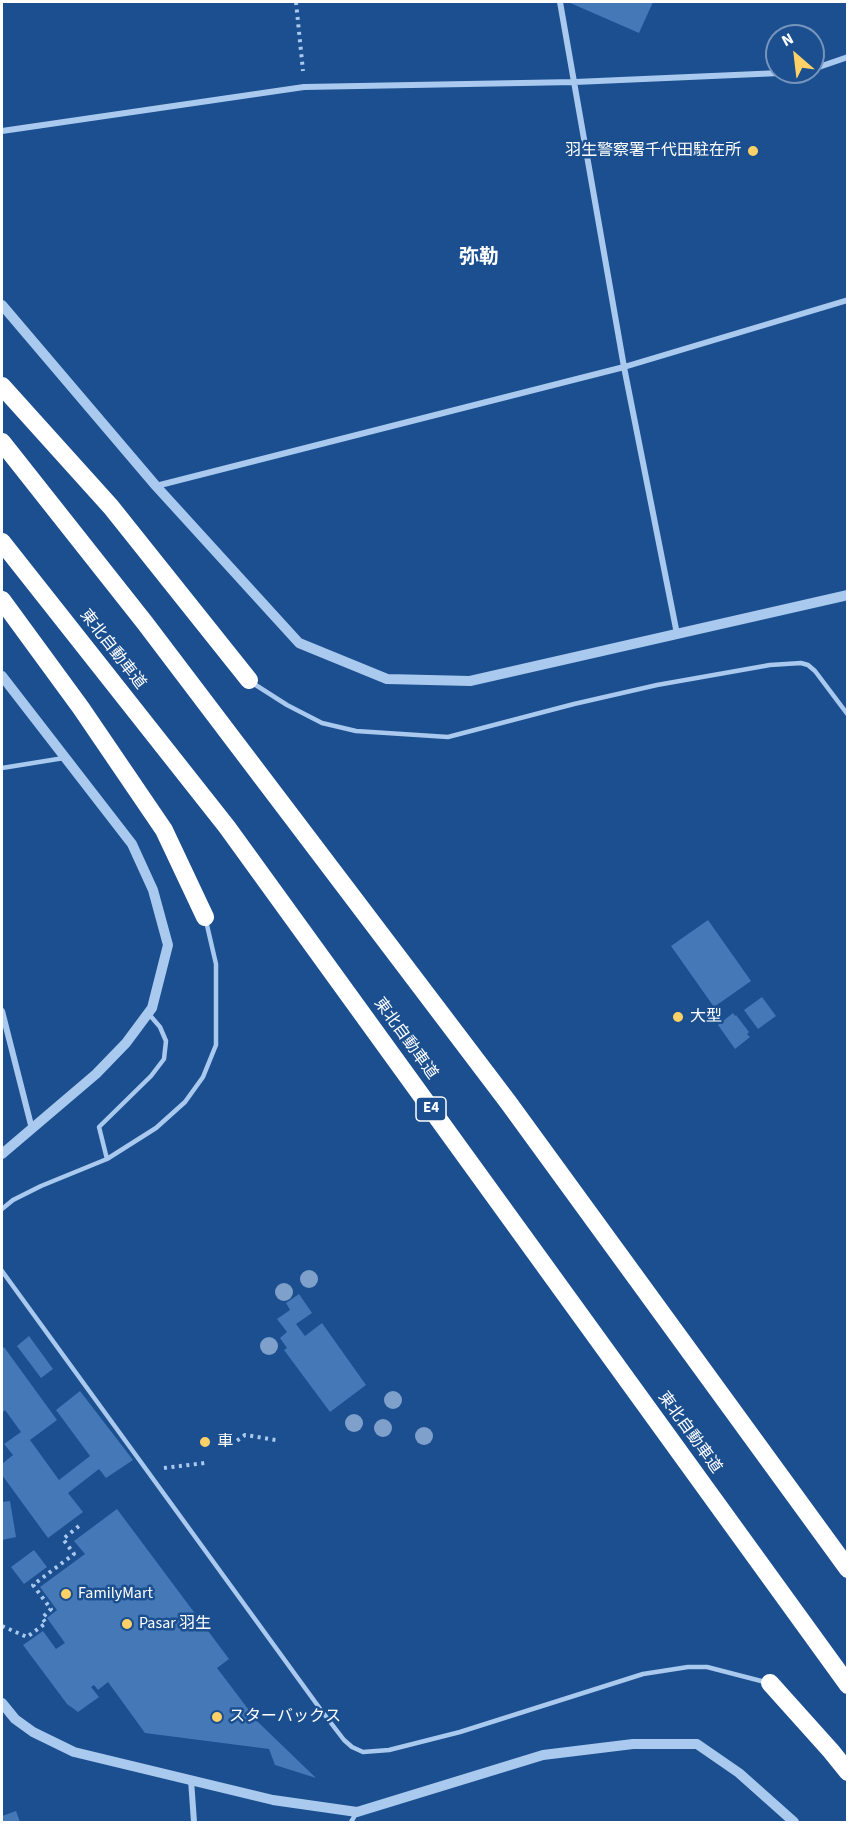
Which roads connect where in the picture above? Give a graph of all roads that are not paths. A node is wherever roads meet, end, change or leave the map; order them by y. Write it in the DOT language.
graph roads {
  1 [pos="560,2"];
  2 [pos="848,57"];
  3 [pos="825,65"];
  4 [pos="765,74"];
  5 [pos="575,82"];
  6 [pos="2,131"];
  7 [pos="848,300"];
  8 [pos="2,305"];
  9 [pos="624,367"];
  10 [pos="2,386"];
  11 [pos="2,442"];
  12 [pos="156,486"];
  13 [pos="2,542"];
  14 [pos="848,595"];
  15 [pos="2,600"];
  16 [pos="677,634"];
  17 [pos="2,676"];
  18 [pos="249,680"];
  19 [pos="848,715"];
  20 [pos="65,758"];
  21 [pos="2,768"];
  22 [pos="205,917"];
  23 [pos="2,1011"];
  24 [pos="148,1012"];
  25 [pos="32,1129"];
  26 [pos="2,1154"];
  27 [pos="107,1159"];
  28 [pos="2,1209"];
  29 [pos="2,1271"];
  30 [pos="848,1569"];
  31 [pos="770,1683"];
  32 [pos="848,1685"];
  33 [pos="2,1703"];
  34 [pos="848,1772"];
  35 [pos="191,1779"];
  36 [pos="357,1812"];
  37 [pos="194,1822"];
  38 [pos="351,1822"];
  39 [pos="794,1822"];
  1 -- 5 [label="street"];
  2 -- 3 [label="street"];
  4 -- 5 [label="street"];
  5 -- 6 [label="street"];
  5 -- 9 [label="street"];
  7 -- 9 [label="street"];
  8 -- 12 [label="street"];
  9 -- 12 [label="street"];
  9 -- 16 [label="street"];
  10 -- 18 [label="highway"];
  11 -- 30 [label="highway"];
  12 -- 16 [label="street"];
  13 -- 32 [label="highway, 東北自動車道 / E4"];
  14 -- 16 [label="street"];
  15 -- 22 [label="highway"];
  17 -- 20 [label="street"];
  18 -- 19 [label="lane"];
  20 -- 21 [label="lane"];
  20 -- 24 [label="street"];
  22 -- 27 [label="lane"];
  23 -- 25 [label="street"];
  24 -- 25 [label="street"];
  24 -- 27 [label="lane"];
  25 -- 26 [label="street"];
  27 -- 28 [label="lane"];
  29 -- 31 [label="lane"];
  31 -- 34 [label="highway"];
  33 -- 35 [label="street"];
  35 -- 36 [label="street"];
  35 -- 37 [label="street"];
  36 -- 38 [label="lane"];
  36 -- 39 [label="street"];
}
